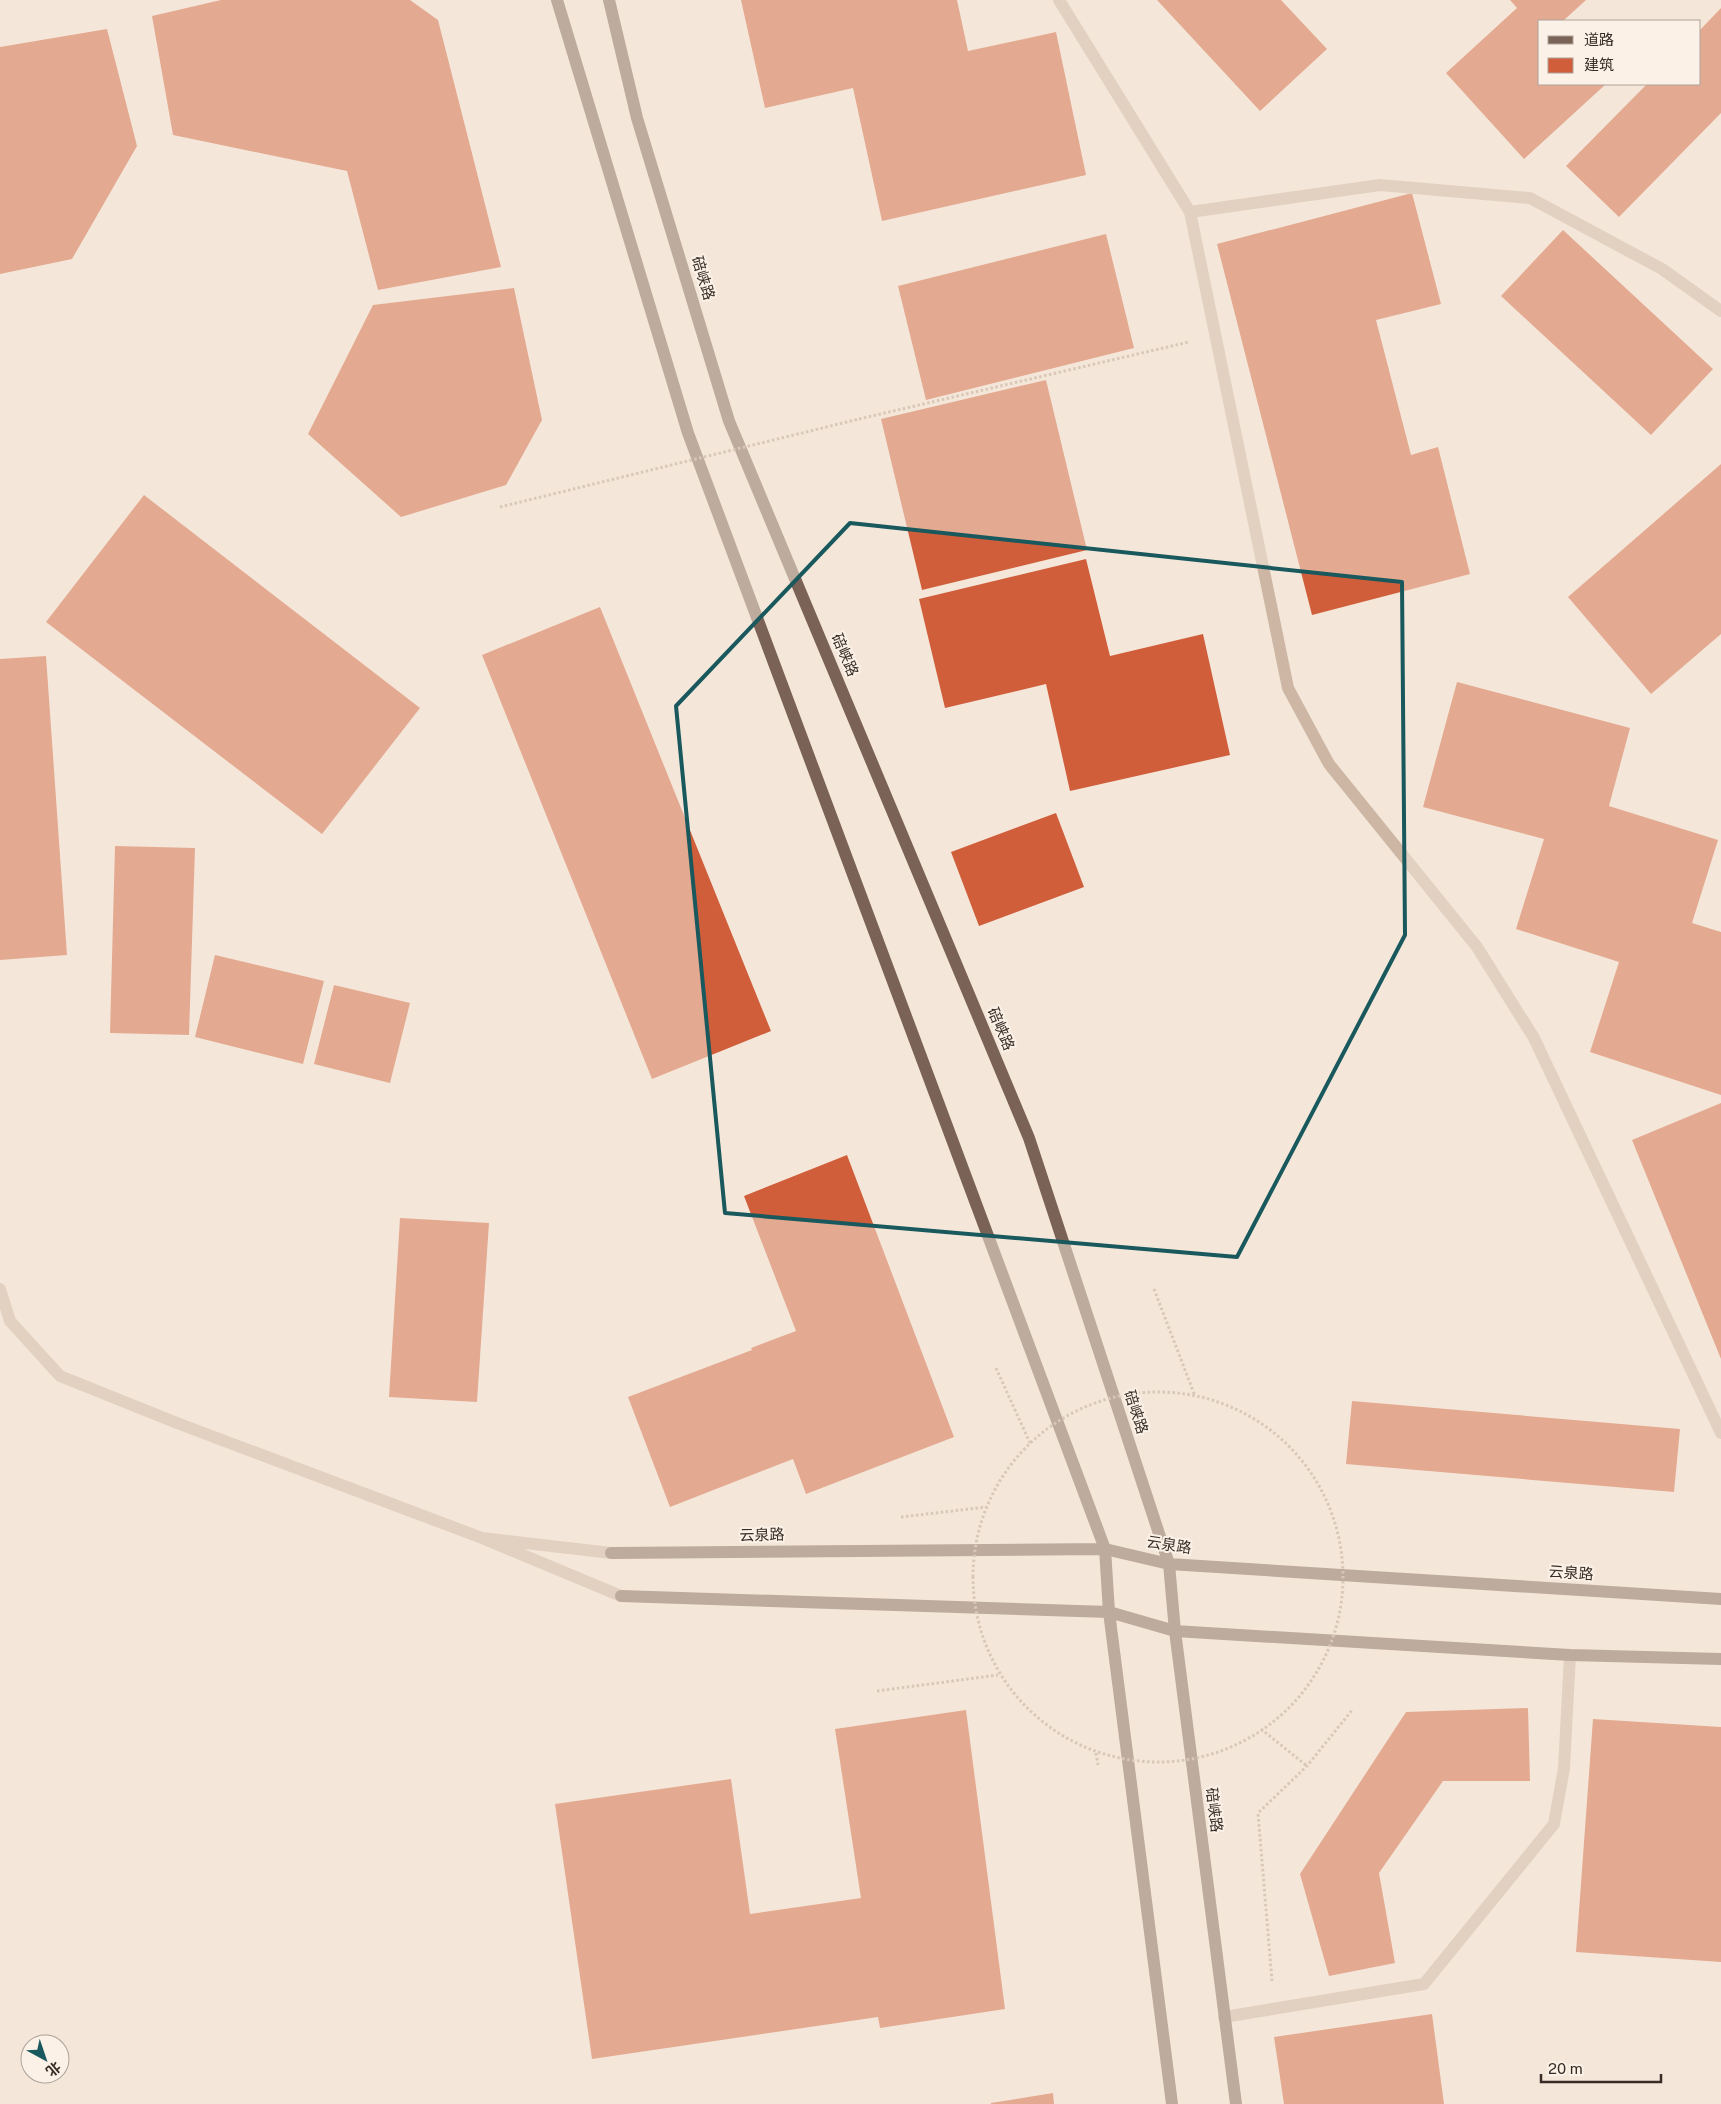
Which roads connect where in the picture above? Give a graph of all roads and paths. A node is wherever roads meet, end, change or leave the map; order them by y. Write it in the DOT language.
graph roads {
  1 [pos="557,0"];
  2 [pos="609,0"];
  3 [pos="1059,0"];
  4 [pos="1190,212"];
  5 [pos="1721,311"];
  6 [pos="1216,337"];
  7 [pos="500,507"];
  8 [pos="0,1289"];
  9 [pos="1154,1289"];
  10 [pos="996,1368"];
  11 [pos="1195,1396"];
  12 [pos="1721,1433"];
  13 [pos="1030,1443"];
  14 [pos="986,1508"];
  15 [pos="901,1517"];
  16 [pos="482,1538"];
  17 [pos="1105,1549"];
  18 [pos="611,1553"];
  19 [pos="1169,1564"];
  20 [pos="621,1596"];
  21 [pos="1721,1599"];
  22 [pos="1109,1612"];
  23 [pos="1175,1631"];
  24 [pos="1570,1655"];
  25 [pos="1721,1659"];
  26 [pos="998,1675"];
  27 [pos="877,1691"];
  28 [pos="1353,1709"];
  29 [pos="1261,1729"];
  30 [pos="1307,1766"];
  31 [pos="1274,2008"];
  32 [pos="1224,2017"];
  33 [pos="1172,2104"];
  34 [pos="1236,2104"];
  1 -- 17 [label="main road"];
  2 -- 19 [label="main road, 碚峡路"];
  3 -- 4 [label="street"];
  4 -- 5 [label="street"];
  4 -- 6 [label="street"];
  6 -- 7 [label="path, bridge"];
  6 -- 12 [label="street"];
  8 -- 16 [label="street"];
  9 -- 11 [label="path"];
  10 -- 13 [label="path"];
  11 -- 13 [label="path, bridge"];
  11 -- 29 [label="path, bridge"];
  13 -- 14 [label="path, bridge"];
  14 -- 15 [label="path"];
  14 -- 26 [label="path, bridge"];
  16 -- 18 [label="street"];
  16 -- 20 [label="street"];
  17 -- 18 [label="main road, 云泉路"];
  17 -- 19 [label="main road, 云泉路"];
  17 -- 22 [label="main road"];
  19 -- 21 [label="main road, 云泉路"];
  19 -- 23 [label="main road, 碚峡路"];
  20 -- 22 [label="main road"];
  22 -- 23 [label="main road"];
  22 -- 33 [label="main road"];
  23 -- 24 [label="main road"];
  23 -- 32 [label="main road, 碚峡路"];
  24 -- 25 [label="main road"];
  24 -- 31 [label="street"];
  26 -- 27 [label="path"];
  26 -- 29 [label="path, bridge"];
  28 -- 30 [label="path"];
  29 -- 30 [label="path"];
  30 -- 31 [label="path"];
  31 -- 32 [label="street"];
  32 -- 34 [label="main road, 碚峡路"];
}
